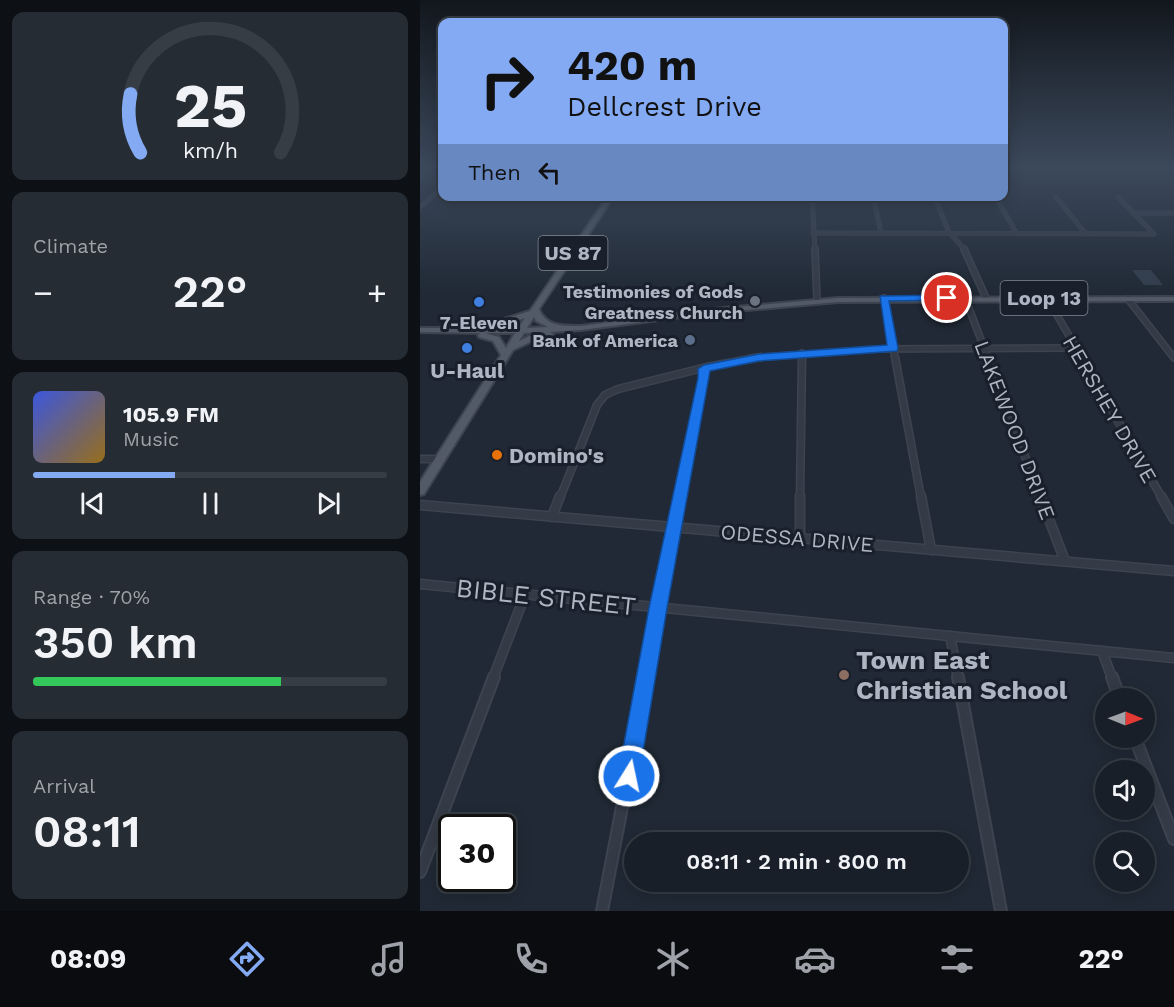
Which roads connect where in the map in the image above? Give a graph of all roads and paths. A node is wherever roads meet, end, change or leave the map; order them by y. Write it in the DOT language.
graph roads {
  1 [pos="602,210"];
  2 [pos="812,210"];
  3 [pos="876,210"];
  4 [pos="940,210"];
  5 [pos="1003,210"];
  6 [pos="1066,210"];
  7 [pos="1130,210"];
  8 [pos="1133,213"];
  9 [pos="1174,213"];
  10 [pos="813,233"];
  11 [pos="881,233"];
  12 [pos="950,233"];
  13 [pos="1017,234"];
  14 [pos="1086,234"];
  15 [pos="884,298"];
  16 [pos="965,298"];
  17 [pos="986,298"];
  18 [pos="1047,298"];
  19 [pos="1128,299"];
  20 [pos="1174,299"];
  21 [pos="817,301"];
  22 [pos="534,311"];
  23 [pos="420,326"];
  24 [pos="491,326"];
  25 [pos="474,328"];
  26 [pos="576,328"];
  27 [pos="522,329"];
  28 [pos="556,329"];
  29 [pos="420,330"];
  30 [pos="461,331"];
  31 [pos="893,348"];
  32 [pos="984,348"];
  33 [pos="1075,348"];
  34 [pos="508,352"];
  35 [pos="802,353"];
  36 [pos="1174,358"];
  37 [pos="704,369"];
  38 [pos="420,459"];
  39 [pos="440,459"];
  40 [pos="420,491"];
  41 [pos="420,505"];
  42 [pos="552,518"];
  43 [pos="1174,519"];
  44 [pos="674,527"];
  45 [pos="800,538"];
  46 [pos="931,550"];
  47 [pos="1065,561"];
  48 [pos="1174,571"];
  49 [pos="420,584"];
  50 [pos="525,595"];
  51 [pos="658,608"];
  52 [pos="950,636"];
  53 [pos="1102,651"];
  54 [pos="1174,658"];
  55 [pos="1116,688"];
  56 [pos="1139,748"];
  57 [pos="1174,839"];
  58 [pos="420,872"];
  59 [pos="602,911"];
  60 [pos="1001,911"];
  1 -- 22 [label="main road, US 87"];
  2 -- 10 [label="street"];
  3 -- 11 [label="street"];
  4 -- 12 [label="street"];
  5 -- 13 [label="street"];
  6 -- 14 [label="street"];
  7 -- 8 [label="street"];
  8 -- 9 [label="street"];
  8 -- 14 [label="street"];
  10 -- 11 [label="street"];
  10 -- 21 [label="street"];
  11 -- 12 [label="street"];
  12 -- 13 [label="street"];
  12 -- 17 [label="street"];
  13 -- 14 [label="street"];
  15 -- 16 [label="main road, Loop 13"];
  15 -- 21 [label="main road, Loop 13"];
  15 -- 31 [label="street"];
  16 -- 17 [label="main road, Loop 13"];
  16 -- 32 [label="street, LAKEWOOD DRIVE"];
  17 -- 18 [label="main road, Loop 13"];
  18 -- 19 [label="main road, Loop 13"];
  18 -- 33 [label="street, HERSHEY DRIVE"];
  19 -- 20 [label="main road, Loop 13"];
  19 -- 36 [label="street"];
  21 -- 26 [label="main road, Loop 13"];
  22 -- 24 [label="main road"];
  22 -- 27 [label="main road, US 87"];
  22 -- 28 [label="main road"];
  23 -- 25 [label="main road, Loop 13"];
  24 -- 25 [label="main road, Loop 13"];
  24 -- 27 [label="main road, Loop 13"];
  25 -- 27 [label="main road, Loop 13"];
  25 -- 30 [label="main road, Loop 13"];
  26 -- 28 [label="main road, Loop 13"];
  26 -- 34 [label="main road"];
  27 -- 28 [label="main road, Loop 13"];
  27 -- 34 [label="main road, US 87"];
  29 -- 30 [label="main road, Loop 13"];
  30 -- 34 [label="main road"];
  31 -- 32 [label="street"];
  31 -- 35 [label="street"];
  31 -- 46 [label="street"];
  32 -- 33 [label="street"];
  32 -- 47 [label="street, LAKEWOOD DRIVE"];
  33 -- 43 [label="street, HERSHEY DRIVE"];
  34 -- 39 [label="main road, US 87"];
  35 -- 37 [label="street"];
  35 -- 45 [label="street"];
  37 -- 42 [label="street"];
  37 -- 44 [label="street"];
  38 -- 39 [label="street"];
  39 -- 40 [label="main road, US 87"];
  41 -- 42 [label="street, ODESSA DRIVE"];
  42 -- 44 [label="street, ODESSA DRIVE"];
  44 -- 45 [label="street, ODESSA DRIVE"];
  44 -- 51 [label="street"];
  45 -- 46 [label="street, ODESSA DRIVE"];
  46 -- 47 [label="street, ODESSA DRIVE"];
  47 -- 48 [label="street, ODESSA DRIVE"];
  49 -- 50 [label="street, BIBLE STREET"];
  50 -- 51 [label="street, BIBLE STREET"];
  50 -- 58 [label="street"];
  51 -- 52 [label="street, BIBLE STREET"];
  51 -- 59 [label="street"];
  52 -- 53 [label="street, BIBLE STREET"];
  52 -- 60 [label="street"];
  53 -- 54 [label="street, BIBLE STREET"];
  53 -- 55 [label="street"];
  56 -- 57 [label="street"];
}
